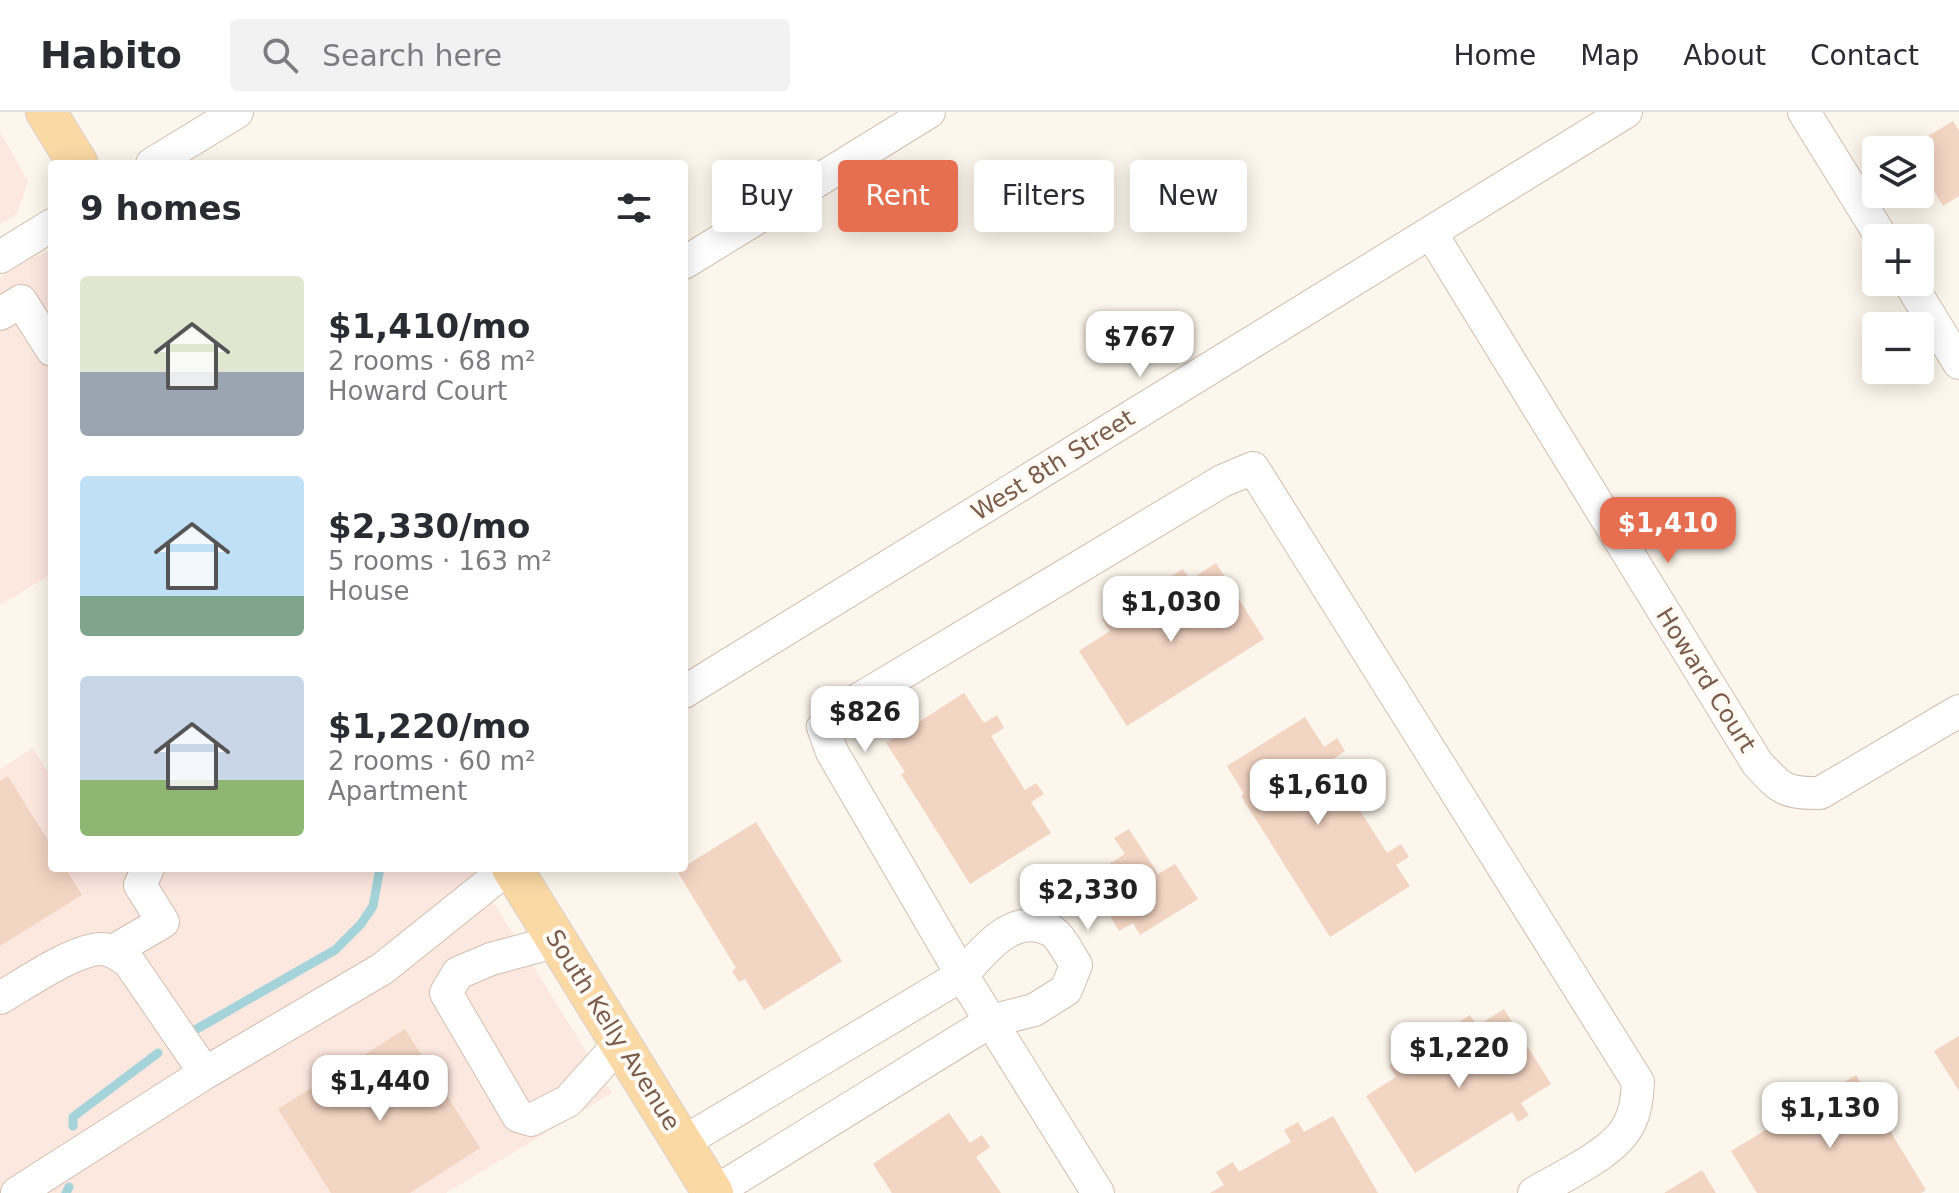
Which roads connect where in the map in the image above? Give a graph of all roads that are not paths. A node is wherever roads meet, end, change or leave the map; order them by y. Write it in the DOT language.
graph roads {
  1 [pos="46,112"];
  2 [pos="237,112"];
  3 [pos="929,112"];
  4 [pos="1626,112"];
  5 [pos="1804,112"];
  6 [pos="76,160"];
  7 [pos="159,160"];
  8 [pos="1873,224"];
  9 [pos="48,227"];
  10 [pos="1431,233"];
  11 [pos="0,257"];
  12 [pos="688,261"];
  13 [pos="1918,296"];
  14 [pos="0,314"];
  15 [pos="48,344"];
  16 [pos="1959,363"];
  17 [pos="688,690"];
  18 [pos="1959,711"];
  19 [pos="146,872"];
  20 [pos="505,872"];
  21 [pos="513,872"];
  22 [pos="558,941"];
  23 [pos="113,951"];
  24 [pos="962,975"];
  25 [pos="0,998"];
  26 [pos="991,1021"];
  27 [pos="621,1042"];
  28 [pos="205,1073"];
  29 [pos="682,1143"];
  30 [pos="17,1193"];
  31 [pos="713,1193"];
  32 [pos="1098,1193"];
  33 [pos="1534,1193"];
  1 -- 6 [label="main road"];
  2 -- 7 [label="street"];
  3 -- 12 [label="street"];
  4 -- 10 [label="street, West 8th Street"];
  5 -- 8 [label="street"];
  9 -- 11 [label="street"];
  10 -- 17 [label="street, West 8th Street"];
  10 -- 18 [label="street, Howard Court"];
  13 -- 16 [label="street"];
  14 -- 15 [label="street"];
  19 -- 23 [label="street"];
  20 -- 28 [label="street"];
  21 -- 22 [label="main road, South Kelly Avenue"];
  22 -- 27 [label="main road, South Kelly Avenue"];
  22 -- 27 [label="street"];
  23 -- 25 [label="street"];
  23 -- 28 [label="street"];
  24 -- 26 [label="street"];
  24 -- 26 [label="street"];
  24 -- 29 [label="street"];
  24 -- 33 [label="street"];
  26 -- 31 [label="street"];
  26 -- 32 [label="street"];
  27 -- 29 [label="main road, South Kelly Avenue"];
  28 -- 30 [label="street"];
  29 -- 31 [label="main road, South Kelly Avenue"];
}
